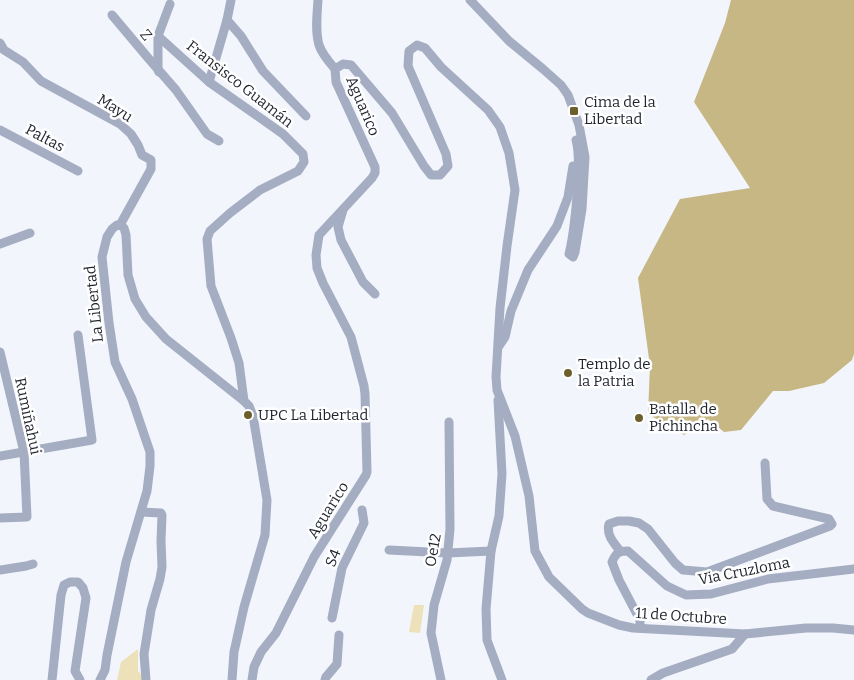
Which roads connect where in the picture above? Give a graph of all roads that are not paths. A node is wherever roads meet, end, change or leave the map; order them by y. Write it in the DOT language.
graph roads {
  1 [pos="231,0"];
  2 [pos="318,0"];
  3 [pos="470,0"];
  4 [pos="170,4"];
  5 [pos="112,15"];
  6 [pos="227,20"];
  7 [pos="158,36"];
  8 [pos="0,43"];
  9 [pos="335,69"];
  10 [pos="160,72"];
  11 [pos="209,82"];
  12 [pos="574,111"];
  13 [pos="306,116"];
  14 [pos="0,130"];
  15 [pos="576,140"];
  16 [pos="219,141"];
  17 [pos="78,171"];
  18 [pos="344,208"];
  19 [pos="120,225"];
  20 [pos="30,233"];
  21 [pos="0,244"];
  22 [pos="375,294"];
  23 [pos="78,334"];
  24 [pos="498,349"];
  25 [pos="0,352"];
  26 [pos="4,390"];
  27 [pos="497,390"];
  28 [pos="244,401"];
  29 [pos="449,422"];
  30 [pos="24,452"];
  31 [pos="0,456"];
  32 [pos="765,463"];
  33 [pos="362,510"];
  34 [pos="141,512"];
  35 [pos="0,518"];
  36 [pos="389,550"];
  37 [pos="491,551"];
  38 [pos="620,551"];
  39 [pos="448,553"];
  40 [pos="33,564"];
  41 [pos="854,569"];
  42 [pos="0,570"];
  43 [pos="332,618"];
  44 [pos="640,628"];
  45 [pos="854,630"];
  46 [pos="746,634"];
  47 [pos="339,635"];
  48 [pos="52,680"];
  49 [pos="80,680"];
  50 [pos="100,680"];
  51 [pos="146,680"];
  52 [pos="232,680"];
  53 [pos="252,680"];
  54 [pos="325,680"];
  55 [pos="441,680"];
  56 [pos="502,680"];
  57 [pos="651,680"];
  1 -- 6 [label="street"];
  2 -- 9 [label="street"];
  3 -- 12 [label="street"];
  4 -- 7 [label="street"];
  5 -- 10 [label="street, Z"];
  6 -- 11 [label="street"];
  6 -- 13 [label="street"];
  7 -- 10 [label="street"];
  7 -- 11 [label="street, Fransisco Guamán"];
  8 -- 19 [label="street, Mayu"];
  9 -- 18 [label="street, Aguarico"];
  9 -- 24 [label="street, Aguarico"];
  10 -- 16 [label="street, Z"];
  11 -- 28 [label="street, Fransisco Guamán"];
  12 -- 15 [label="street"];
  12 -- 15 [label="street"];
  14 -- 17 [label="street, Paltas"];
  15 -- 24 [label="street"];
  18 -- 22 [label="street"];
  18 -- 53 [label="street, Aguarico"];
  19 -- 28 [label="street"];
  19 -- 34 [label="street, La Libertad"];
  20 -- 21 [label="street"];
  23 -- 30 [label="street"];
  24 -- 27 [label="street, 11 de Octubre"];
  25 -- 26 [label="street, Rumiñahui"];
  26 -- 30 [label="street, Rumiñahui"];
  27 -- 37 [label="street"];
  27 -- 44 [label="street, 11 de Octubre"];
  28 -- 52 [label="street"];
  29 -- 39 [label="street, Oe12"];
  30 -- 31 [label="street"];
  30 -- 35 [label="street, Rumiñahui"];
  32 -- 38 [label="street"];
  33 -- 43 [label="street, S4"];
  34 -- 50 [label="street, La Libertad"];
  34 -- 51 [label="street"];
  36 -- 39 [label="street"];
  37 -- 39 [label="street"];
  37 -- 56 [label="street"];
  38 -- 41 [label="street, Via Cruzloma"];
  38 -- 44 [label="street"];
  39 -- 55 [label="street, Oe12"];
  40 -- 42 [label="street"];
  44 -- 46 [label="street, 11 de Octubre"];
  45 -- 46 [label="street, 11 de Octubre"];
  46 -- 57 [label="street"];
  47 -- 54 [label="street"];
  48 -- 49 [label="street"];
}
